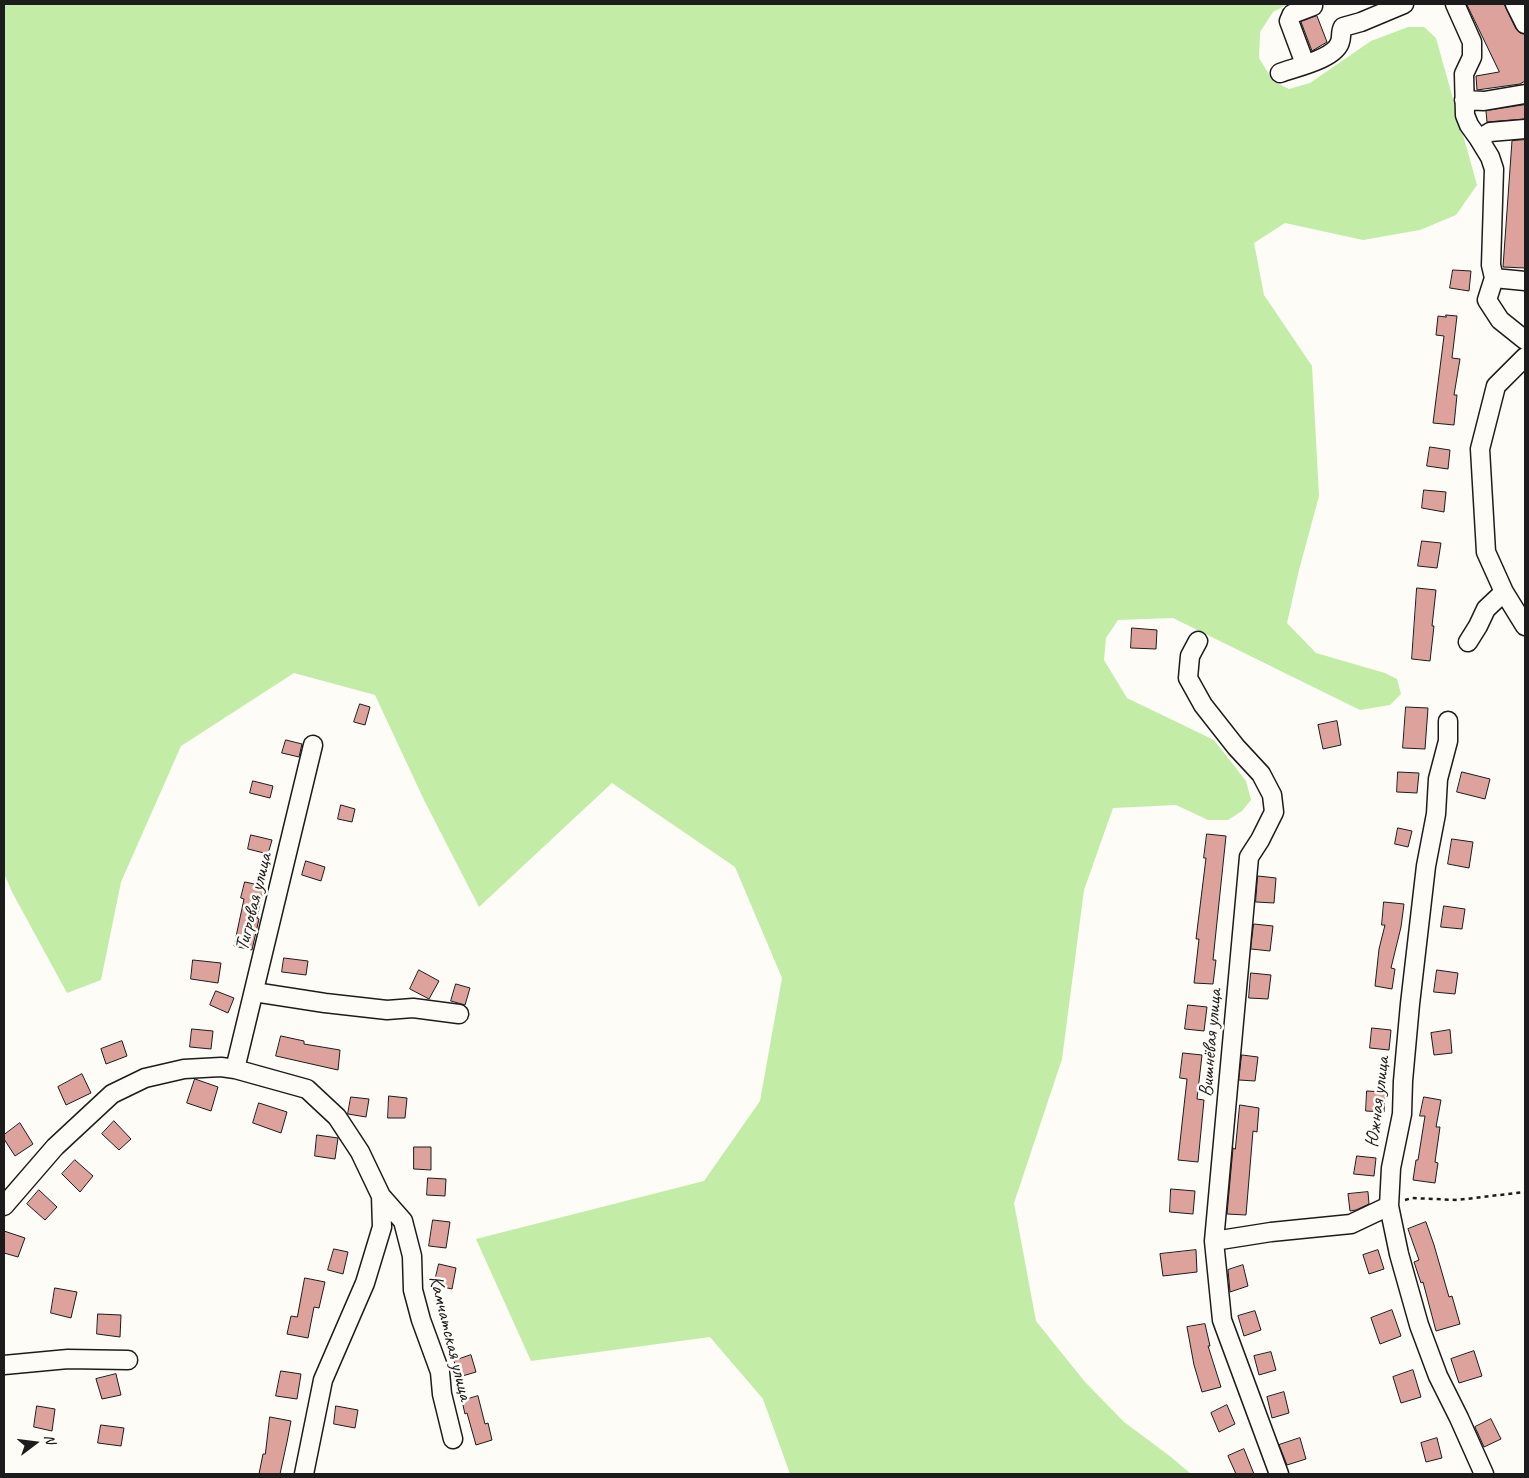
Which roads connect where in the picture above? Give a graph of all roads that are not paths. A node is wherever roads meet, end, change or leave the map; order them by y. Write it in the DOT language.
graph roads {
  1 [pos="1404,4"];
  2 [pos="1455,4"];
  3 [pos="1515,4"];
  4 [pos="1313,6"];
  5 [pos="1525,24"];
  6 [pos="1305,64"];
  7 [pos="1280,73"];
  8 [pos="1525,94"];
  9 [pos="1464,100"];
  10 [pos="1525,129"];
  11 [pos="1479,139"];
  12 [pos="1494,278"];
  13 [pos="1525,280"];
  14 [pos="1525,340"];
  15 [pos="1525,358"];
  16 [pos="1504,592"];
  17 [pos="1525,626"];
  18 [pos="1198,641"];
  19 [pos="1468,642"];
  20 [pos="1448,721"];
  21 [pos="314,745"];
  22 [pos="254,992"];
  23 [pos="459,1014"];
  24 [pos="235,1069"];
  25 [pos="380,1196"];
  26 [pos="4,1206"];
  27 [pos="1389,1206"];
  28 [pos="1214,1240"];
  29 [pos="128,1360"];
  30 [pos="4,1365"];
  31 [pos="453,1439"];
  32 [pos="304,1474"];
  33 [pos="1279,1474"];
  34 [pos="1484,1474"];
  1 -- 6 [label="street"];
  2 -- 9 [label="street"];
  3 -- 5 [label="street"];
  4 -- 6 [label="street"];
  6 -- 7 [label="street"];
  8 -- 9 [label="street"];
  9 -- 11 [label="street"];
  10 -- 11 [label="street"];
  11 -- 12 [label="street"];
  12 -- 13 [label="street"];
  12 -- 14 [label="street"];
  15 -- 16 [label="street"];
  16 -- 17 [label="street"];
  16 -- 19 [label="street"];
  18 -- 28 [label="street, Вишнёвая улица"];
  20 -- 27 [label="street, Южная улица"];
  21 -- 22 [label="street, Тигровая улица"];
  22 -- 23 [label="street"];
  22 -- 24 [label="street, Тигровая улица"];
  24 -- 25 [label="street"];
  24 -- 26 [label="street"];
  25 -- 31 [label="street, Камчатская улица"];
  25 -- 32 [label="street"];
  27 -- 28 [label="street"];
  27 -- 34 [label="street, Южная улица"];
  28 -- 33 [label="street, Вишнёвая улица"];
  29 -- 30 [label="street"];
}
